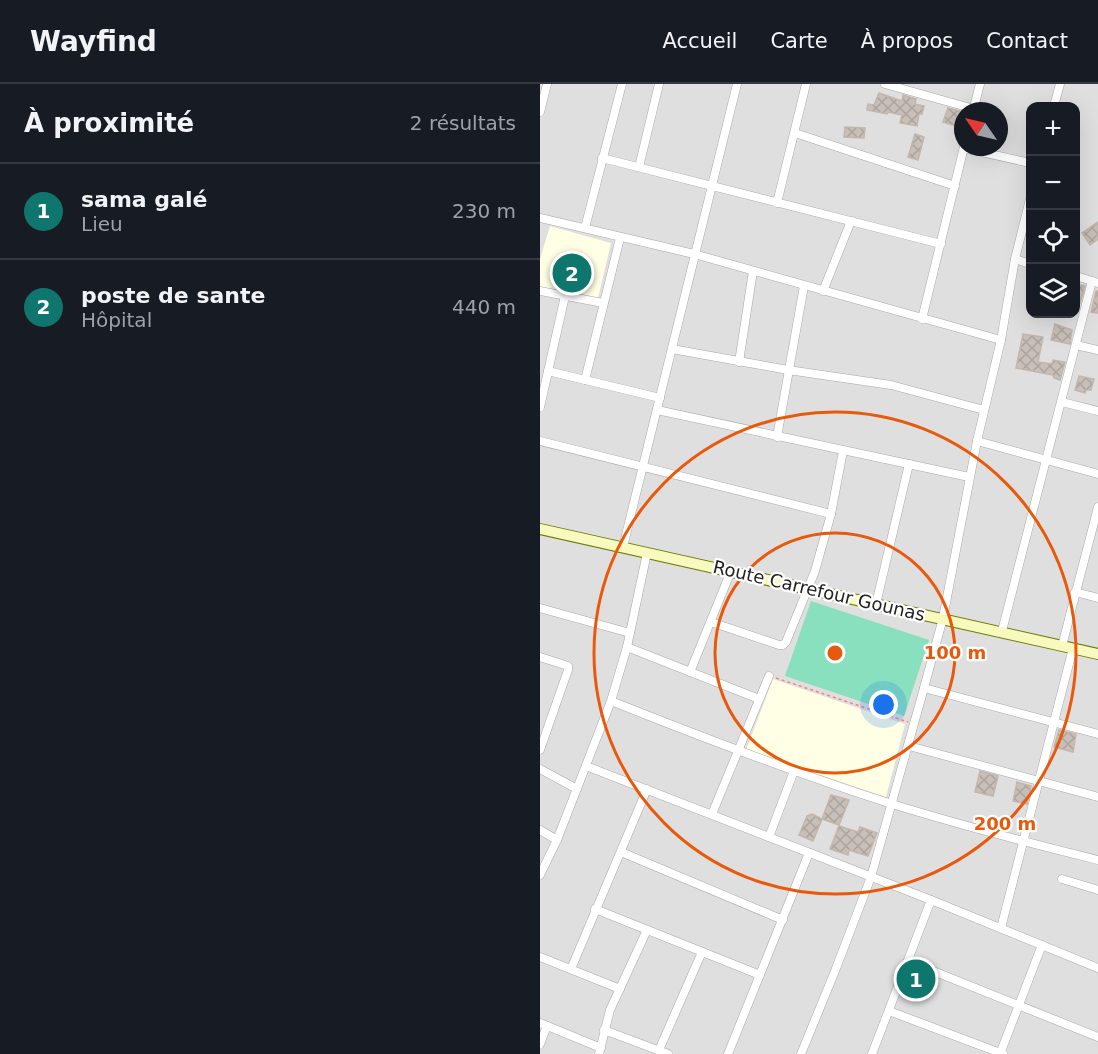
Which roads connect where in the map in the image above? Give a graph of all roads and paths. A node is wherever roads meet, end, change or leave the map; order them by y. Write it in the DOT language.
graph roads {
  1 [pos="547,84"];
  2 [pos="622,84"];
  3 [pos="659,84"];
  4 [pos="737,84"];
  5 [pos="806,84"];
  6 [pos="885,84"];
  7 [pos="980,84"];
  8 [pos="1060,84"];
  9 [pos="908,87"];
  10 [pos="975,102"];
  11 [pos="1055,102"];
  12 [pos="954,103"];
  13 [pos="540,112"];
  14 [pos="795,134"];
  15 [pos="962,156"];
  16 [pos="999,156"];
  17 [pos="602,158"];
  18 [pos="1026,162"];
  19 [pos="639,167"];
  20 [pos="955,186"];
  21 [pos="711,187"];
  22 [pos="777,203"];
  23 [pos="1027,210"];
  24 [pos="540,218"];
  25 [pos="851,221"];
  26 [pos="585,228"];
  27 [pos="620,238"];
  28 [pos="941,244"];
  29 [pos="694,254"];
  30 [pos="1015,259"];
  31 [pos="1026,263"];
  32 [pos="753,271"];
  33 [pos="1080,277"];
  34 [pos="1095,282"];
  35 [pos="804,285"];
  36 [pos="540,291"];
  37 [pos="823,291"];
  38 [pos="565,296"];
  39 [pos="603,303"];
  40 [pos="922,319"];
  41 [pos="1001,340"];
  42 [pos="1076,345"];
  43 [pos="672,349"];
  44 [pos="1098,350"];
  45 [pos="739,362"];
  46 [pos="788,370"];
  47 [pos="548,371"];
  48 [pos="585,380"];
  49 [pos="660,398"];
  50 [pos="1062,402"];
  51 [pos="540,407"];
  52 [pos="657,410"];
  53 [pos="984,410"];
  54 [pos="1098,411"];
  55 [pos="777,437"];
  56 [pos="540,441"];
  57 [pos="976,441"];
  58 [pos="843,451"];
  59 [pos="1046,460"];
  60 [pos="909,464"];
  61 [pos="644,466"];
  62 [pos="1098,474"];
  63 [pos="969,477"];
  64 [pos="1098,507"];
  65 [pos="831,514"];
  66 [pos="540,529"];
  67 [pos="1095,535"];
  68 [pos="623,547"];
  69 [pos="647,553"];
  70 [pos="731,571"];
  71 [pos="809,589"];
  72 [pos="1075,592"];
  73 [pos="1098,598"];
  74 [pos="876,603"];
  75 [pos="540,608"];
  76 [pos="942,618"];
  77 [pos="711,622"];
  78 [pos="1002,631"];
  79 [pos="630,633"];
  80 [pos="627,647"];
  81 [pos="1067,647"];
  82 [pos="1098,654"];
  83 [pos="540,657"];
  84 [pos="690,672"];
  85 [pos="770,676"];
  86 [pos="924,688"];
  87 [pos="759,699"];
  88 [pos="611,701"];
  89 [pos="1053,722"];
  90 [pos="914,724"];
  91 [pos="1098,734"];
  92 [pos="909,746"];
  93 [pos="540,750"];
  94 [pos="738,751"];
  95 [pos="586,766"];
  96 [pos="540,769"];
  97 [pos="794,771"];
  98 [pos="1039,782"];
  99 [pos="577,789"];
  100 [pos="647,789"];
  101 [pos="1098,796"];
  102 [pos="891,804"];
  103 [pos="712,814"];
  104 [pos="540,830"];
  105 [pos="769,837"];
  106 [pos="556,840"];
  107 [pos="1024,842"];
  108 [pos="621,852"];
  109 [pos="808,852"];
  110 [pos="1098,860"];
  111 [pos="540,874"];
  112 [pos="870,876"];
  113 [pos="1062,879"];
  114 [pos="1098,890"];
  115 [pos="931,900"];
  116 [pos="595,909"];
  117 [pos="783,920"];
  118 [pos="1001,928"];
  119 [pos="647,930"];
  120 [pos="1042,945"];
  121 [pos="702,952"];
  122 [pos="540,957"];
  123 [pos="909,961"];
  124 [pos="1098,968"];
  125 [pos="571,969"];
  126 [pos="760,975"];
  127 [pos="620,989"];
  128 [pos="1020,1004"];
  129 [pos="889,1011"];
  130 [pos="544,1025"];
  131 [pos="604,1030"];
  132 [pos="1098,1037"];
  133 [pos="540,1044"];
  134 [pos="659,1050"];
  135 [pos="600,1051"];
  136 [pos="668,1054"];
  137 [pos="728,1054"];
  138 [pos="801,1054"];
  139 [pos="872,1054"];
  140 [pos="1001,1054"];
  1 -- 13 [label="street"];
  2 -- 17 [label="street"];
  3 -- 19 [label="street"];
  4 -- 21 [label="street"];
  5 -- 14 [label="street"];
  6 -- 9 [label="street"];
  7 -- 10 [label="street"];
  8 -- 11 [label="street"];
  9 -- 12 [label="street"];
  14 -- 20 [label="street"];
  14 -- 22 [label="street"];
  15 -- 20 [label="street"];
  16 -- 18 [label="street"];
  17 -- 19 [label="street"];
  17 -- 26 [label="street"];
  19 -- 21 [label="street"];
  20 -- 28 [label="street"];
  21 -- 22 [label="street"];
  21 -- 29 [label="street"];
  22 -- 25 [label="street"];
  23 -- 30 [label="street"];
  24 -- 26 [label="street"];
  25 -- 28 [label="street"];
  25 -- 37 [label="street"];
  26 -- 27 [label="street"];
  27 -- 29 [label="street"];
  27 -- 39 [label="street"];
  28 -- 40 [label="street"];
  29 -- 32 [label="street"];
  29 -- 43 [label="street"];
  30 -- 31 [label="street"];
  30 -- 41 [label="street"];
  32 -- 35 [label="street"];
  32 -- 45 [label="street"];
  33 -- 34 [label="street"];
  34 -- 42 [label="street"];
  35 -- 37 [label="street"];
  35 -- 46 [label="street"];
  36 -- 38 [label="street"];
  37 -- 40 [label="street"];
  38 -- 39 [label="street"];
  38 -- 47 [label="street"];
  39 -- 48 [label="street"];
  40 -- 41 [label="street"];
  41 -- 53 [label="street"];
  42 -- 44 [label="street"];
  42 -- 50 [label="street"];
  43 -- 45 [label="street"];
  43 -- 49 [label="street"];
  45 -- 46 [label="street"];
  46 -- 53 [label="street"];
  46 -- 55 [label="street"];
  47 -- 48 [label="street"];
  47 -- 51 [label="street"];
  48 -- 49 [label="street"];
  49 -- 52 [label="street"];
  50 -- 54 [label="street"];
  50 -- 59 [label="street"];
  52 -- 55 [label="street"];
  52 -- 61 [label="street"];
  53 -- 57 [label="street"];
  55 -- 58 [label="street"];
  56 -- 61 [label="street"];
  57 -- 59 [label="street"];
  57 -- 63 [label="street"];
  58 -- 60 [label="street"];
  58 -- 65 [label="street"];
  59 -- 62 [label="street"];
  59 -- 78 [label="street"];
  60 -- 63 [label="street"];
  60 -- 74 [label="street"];
  61 -- 65 [label="street"];
  61 -- 68 [label="street"];
  63 -- 76 [label="street"];
  64 -- 67 [label="street"];
  65 -- 71 [label="street"];
  66 -- 68 [label="main road, Route Carrefour Gounas"];
  67 -- 72 [label="street"];
  68 -- 69 [label="main road, Route Carrefour Gounas"];
  69 -- 70 [label="main road, Route Carrefour Gounas"];
  69 -- 79 [label="street"];
  70 -- 71 [label="main road, Route Carrefour Gounas"];
  70 -- 77 [label="street"];
  71 -- 74 [label="main road, Route Carrefour Gounas"];
  71 -- 77 [label="street"];
  72 -- 73 [label="street"];
  72 -- 81 [label="street"];
  74 -- 76 [label="main road, Route Carrefour Gounas"];
  75 -- 79 [label="street"];
  76 -- 78 [label="main road, Route Carrefour Gounas"];
  76 -- 86 [label="street"];
  77 -- 84 [label="street"];
  78 -- 81 [label="main road, Route Carrefour Gounas"];
  79 -- 80 [label="street"];
  80 -- 84 [label="street"];
  80 -- 88 [label="street"];
  81 -- 82 [label="main road, Route Carrefour Gounas"];
  81 -- 89 [label="street"];
  83 -- 93 [label="street"];
  84 -- 87 [label="street"];
  85 -- 87 [label="street"];
  85 -- 90 [label="path"];
  86 -- 89 [label="street"];
  86 -- 90 [label="street"];
  87 -- 94 [label="street"];
  88 -- 94 [label="street"];
  88 -- 95 [label="street"];
  89 -- 91 [label="street"];
  89 -- 98 [label="street"];
  90 -- 92 [label="street"];
  92 -- 98 [label="street"];
  92 -- 102 [label="street"];
  94 -- 97 [label="street"];
  94 -- 103 [label="street"];
  95 -- 99 [label="street"];
  95 -- 100 [label="street"];
  96 -- 99 [label="street"];
  97 -- 102 [label="street"];
  97 -- 105 [label="street"];
  98 -- 101 [label="street"];
  98 -- 107 [label="street"];
  99 -- 106 [label="street"];
  100 -- 103 [label="street"];
  100 -- 108 [label="street"];
  102 -- 107 [label="street"];
  102 -- 112 [label="street"];
  103 -- 105 [label="street"];
  104 -- 106 [label="street"];
  105 -- 109 [label="street"];
  106 -- 111 [label="street"];
  107 -- 110 [label="street"];
  107 -- 118 [label="street"];
  108 -- 116 [label="street"];
  108 -- 117 [label="street"];
  109 -- 112 [label="street"];
  109 -- 117 [label="street"];
  112 -- 115 [label="street"];
  112 -- 138 [label="street"];
  113 -- 114 [label="street"];
  115 -- 118 [label="street"];
  115 -- 123 [label="street"];
  116 -- 119 [label="street"];
  116 -- 125 [label="street"];
  117 -- 126 [label="street"];
  118 -- 120 [label="street"];
  119 -- 121 [label="street"];
  119 -- 127 [label="street"];
  120 -- 124 [label="street"];
  120 -- 128 [label="street"];
  121 -- 126 [label="street"];
  121 -- 134 [label="street"];
  122 -- 125 [label="street"];
  123 -- 128 [label="street"];
  123 -- 129 [label="street"];
  125 -- 127 [label="street"];
  126 -- 137 [label="street"];
  127 -- 131 [label="street"];
  128 -- 132 [label="street"];
  128 -- 140 [label="street"];
  129 -- 139 [label="street"];
  129 -- 140 [label="street"];
  130 -- 133 [label="street"];
  130 -- 135 [label="street"];
  131 -- 134 [label="street"];
  131 -- 135 [label="street"];
  134 -- 136 [label="street"];
}
